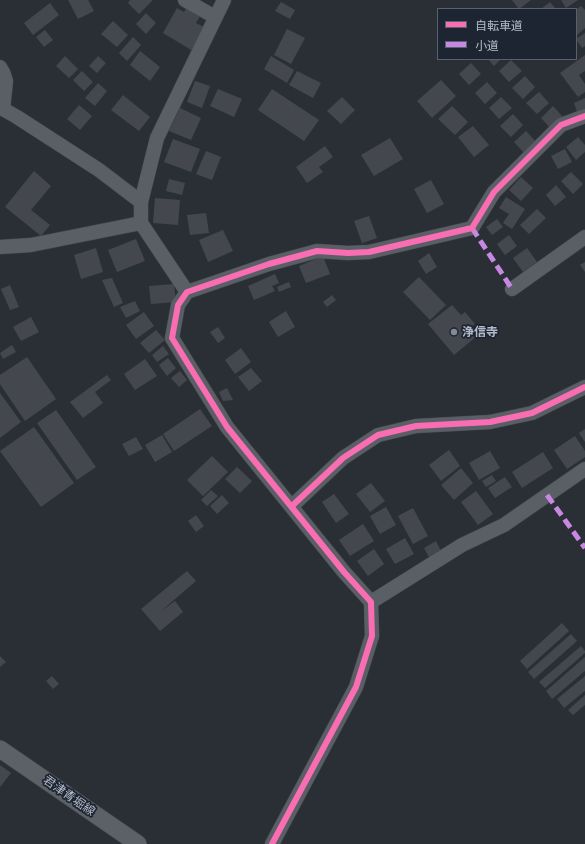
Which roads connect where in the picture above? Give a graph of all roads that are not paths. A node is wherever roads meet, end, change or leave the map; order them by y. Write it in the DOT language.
graph roads {
  1 [pos="185,0"];
  2 [pos="224,0"];
  3 [pos="216,17"];
  4 [pos="0,67"];
  5 [pos="1,115"];
  6 [pos="585,116"];
  7 [pos="141,202"];
  8 [pos="141,223"];
  9 [pos="585,237"];
  10 [pos="0,247"];
  11 [pos="512,289"];
  12 [pos="187,292"];
  13 [pos="585,387"];
  14 [pos="585,469"];
  15 [pos="292,506"];
  16 [pos="371,602"];
  17 [pos="0,748"];
  18 [pos="138,844"];
  19 [pos="272,844"];
  1 -- 3 [label="street"];
  2 -- 3 [label="street"];
  3 -- 7 [label="street"];
  4 -- 5 [label="street"];
  5 -- 7 [label="street"];
  6 -- 12 [label="street"];
  7 -- 8 [label="street"];
  8 -- 10 [label="street"];
  8 -- 12 [label="street"];
  9 -- 11 [label="street"];
  12 -- 15 [label="street"];
  13 -- 15 [label="street"];
  14 -- 16 [label="street"];
  15 -- 16 [label="street"];
  16 -- 19 [label="street"];
  17 -- 18 [label="main road, 君津青堀線"];
}
